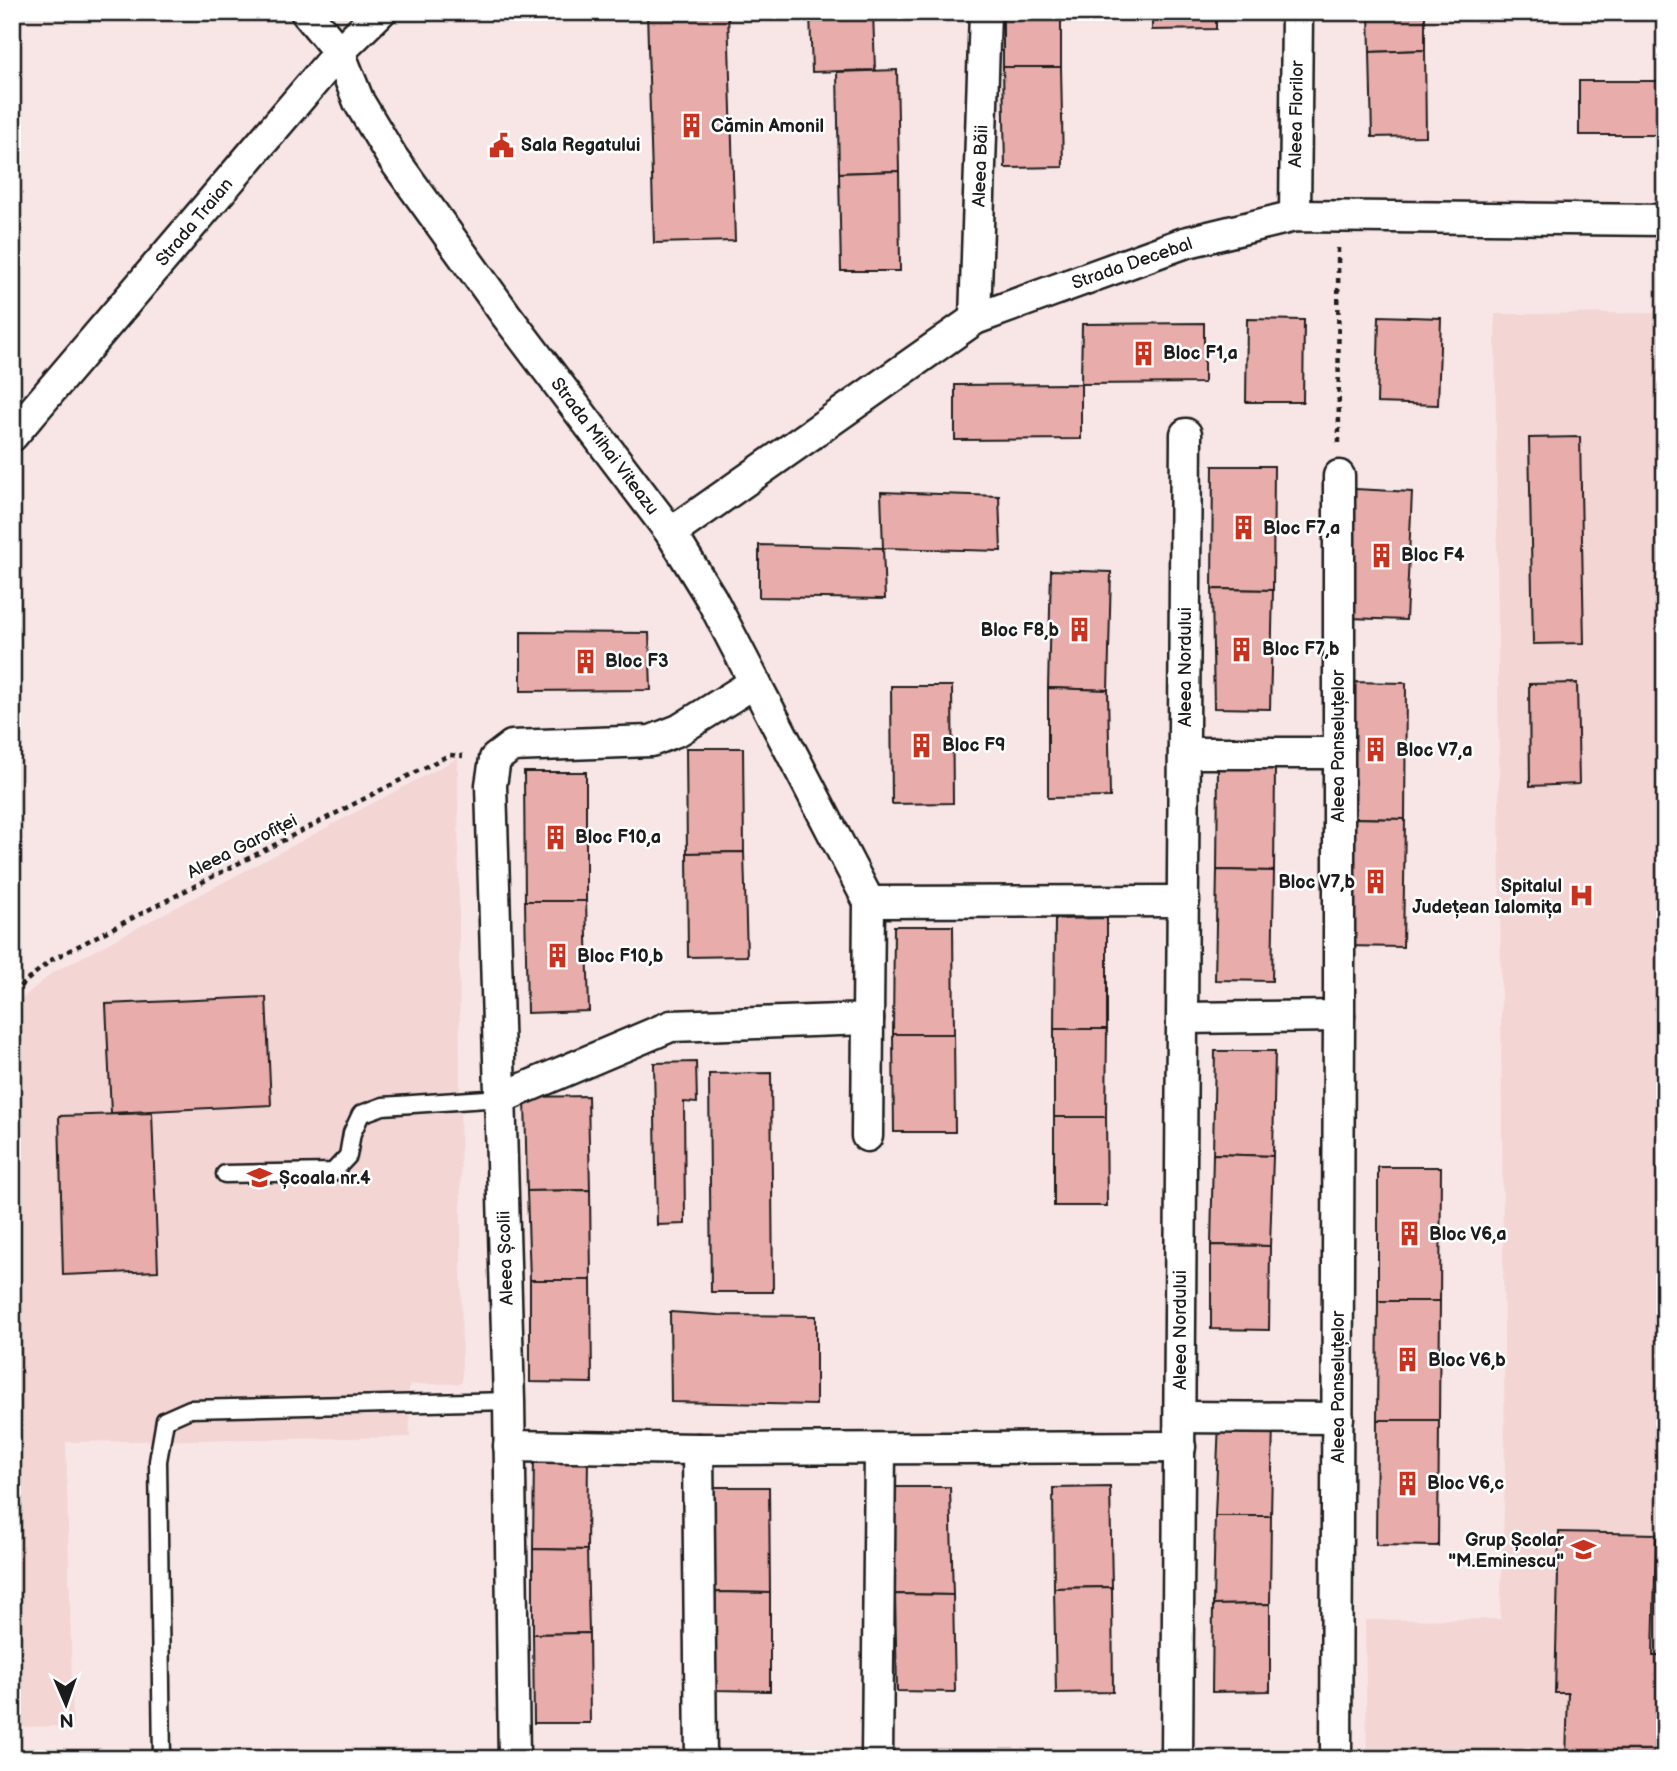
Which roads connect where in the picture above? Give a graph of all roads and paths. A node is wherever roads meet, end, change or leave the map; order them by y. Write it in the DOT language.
graph roads {
  1 [pos="306,12"];
  2 [pos="380,12"];
  3 [pos="985,12"];
  4 [pos="1297,12"];
  5 [pos="339,52"];
  6 [pos="1338,215"];
  7 [pos="1295,216"];
  8 [pos="1665,220"];
  9 [pos="975,320"];
  10 [pos="1186,434"];
  11 [pos="12,436"];
  12 [pos="1339,477"];
  13 [pos="671,533"];
  14 [pos="754,683"];
  15 [pos="1185,753"];
  16 [pos="1337,753"];
  17 [pos="495,759"];
  18 [pos="1184,901"];
  19 [pos="869,902"];
  20 [pos="12,993"];
  21 [pos="1339,1016"];
  22 [pos="1183,1018"];
  23 [pos="868,1019"];
  24 [pos="501,1098"];
  25 [pos="867,1136"];
  26 [pos="225,1174"];
  27 [pos="509,1401"];
  28 [pos="1180,1417"];
  29 [pos="1338,1418"];
  30 [pos="509,1446"];
  31 [pos="1180,1447"];
  32 [pos="698,1448"];
  33 [pos="880,1449"];
  34 [pos="162,1759"];
  35 [pos="514,1759"];
  36 [pos="701,1759"];
  37 [pos="877,1759"];
  38 [pos="1177,1759"];
  39 [pos="1336,1759"];
  1 -- 5 [label="street, Strada Mihai Viteazu"];
  2 -- 5 [label="street, Strada Traian"];
  3 -- 9 [label="street, Aleea Băii"];
  4 -- 7 [label="street, Aleea Florilor"];
  5 -- 11 [label="street, Strada Traian"];
  5 -- 13 [label="street, Strada Mihai Viteazu"];
  6 -- 7 [label="street, Strada Decebal"];
  6 -- 8 [label="street, Strada Decebal"];
  6 -- 12 [label="path"];
  7 -- 9 [label="street, Strada Decebal"];
  9 -- 13 [label="street, Strada Decebal"];
  10 -- 15 [label="street, Aleea Nordului"];
  12 -- 16 [label="street, Aleea Panseluțelor"];
  13 -- 14 [label="street, Strada Mihai Viteazu"];
  14 -- 17 [label="street"];
  14 -- 19 [label="street, Strada Mihai Viteazu"];
  15 -- 16 [label="street"];
  15 -- 18 [label="street, Aleea Nordului"];
  16 -- 21 [label="street, Aleea Panseluțelor"];
  17 -- 20 [label="path, Aleea Garofiței"];
  17 -- 24 [label="street, Aleea Școlii"];
  18 -- 19 [label="street"];
  18 -- 22 [label="street, Aleea Nordului"];
  19 -- 23 [label="street"];
  21 -- 22 [label="street"];
  21 -- 29 [label="street, Aleea Panseluțelor"];
  22 -- 28 [label="street, Aleea Nordului"];
  23 -- 24 [label="street"];
  23 -- 25 [label="street"];
  24 -- 26 [label="lane"];
  24 -- 27 [label="street, Aleea Școlii"];
  27 -- 30 [label="street, Aleea Școlii"];
  27 -- 34 [label="lane"];
  28 -- 29 [label="street"];
  28 -- 31 [label="street, Aleea Nordului"];
  29 -- 39 [label="street, Aleea Panseluțelor"];
  30 -- 32 [label="street"];
  30 -- 35 [label="street, Aleea Școlii"];
  31 -- 33 [label="street"];
  31 -- 38 [label="street, Aleea Nordului"];
  32 -- 33 [label="street"];
  32 -- 36 [label="street"];
  33 -- 37 [label="street"];
}
